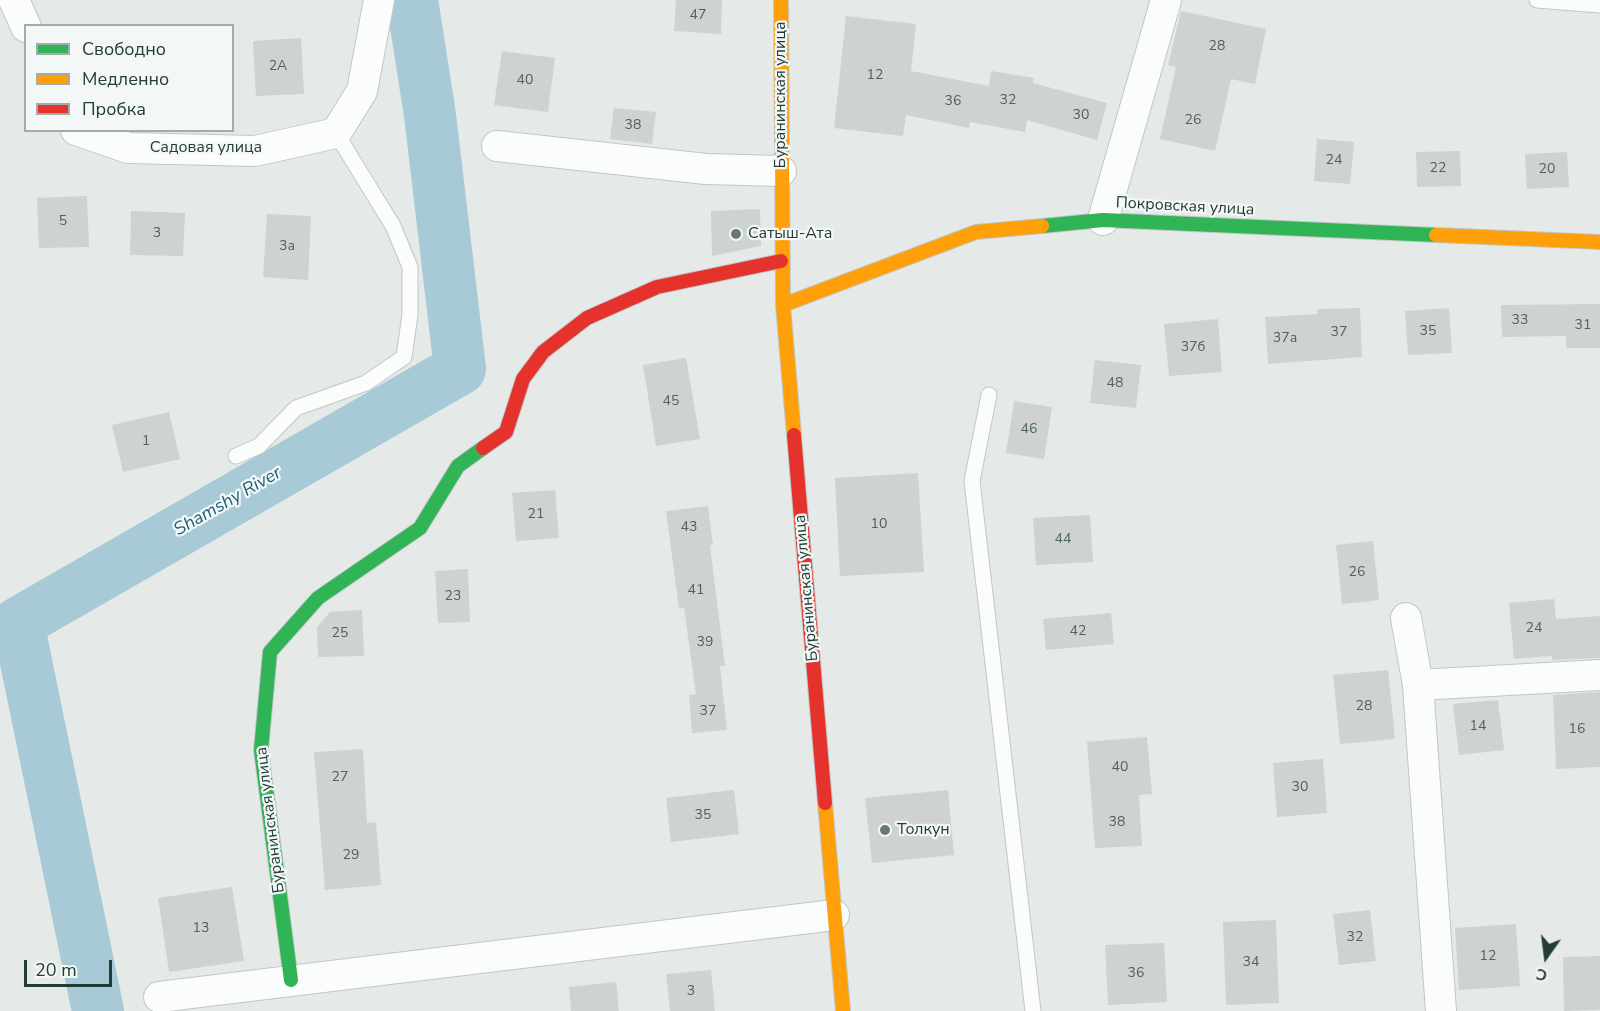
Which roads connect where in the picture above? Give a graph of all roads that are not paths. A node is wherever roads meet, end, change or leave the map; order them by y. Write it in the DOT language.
graph roads {
  1 [pos="14,0"];
  2 [pos="379,0"];
  3 [pos="781,0"];
  4 [pos="1166,0"];
  5 [pos="1537,0"];
  6 [pos="1600,5"];
  7 [pos="25,24"];
  8 [pos="82,132"];
  9 [pos="336,133"];
  10 [pos="497,146"];
  11 [pos="781,171"];
  12 [pos="1103,220"];
  13 [pos="1600,242"];
  14 [pos="781,261"];
  15 [pos="783,305"];
  16 [pos="989,395"];
  17 [pos="236,456"];
  18 [pos="1406,618"];
  19 [pos="1600,675"];
  20 [pos="1418,685"];
  21 [pos="834,915"];
  22 [pos="291,980"];
  23 [pos="159,998"];
  24 [pos="843,1011"];
  25 [pos="1034,1011"];
  26 [pos="1441,1011"];
  1 -- 7 [label="street"];
  2 -- 9 [label="street"];
  3 -- 11 [label="street, Буранинская улица"];
  4 -- 12 [label="street"];
  5 -- 6 [label="lane"];
  8 -- 9 [label="street, Садовая улица"];
  9 -- 17 [label="lane"];
  10 -- 11 [label="street"];
  11 -- 14 [label="street, Буранинская улица"];
  12 -- 13 [label="street, Покровская улица"];
  12 -- 15 [label="street, Покровская улица"];
  14 -- 15 [label="street, Буранинская улица"];
  14 -- 22 [label="street, Буранинская улица"];
  15 -- 21 [label="street, Буранинская улица"];
  16 -- 25 [label="lane"];
  18 -- 20 [label="street"];
  19 -- 20 [label="street"];
  20 -- 26 [label="street"];
  21 -- 22 [label="street"];
  21 -- 24 [label="street, Буранинская улица"];
  22 -- 23 [label="street"];
}
